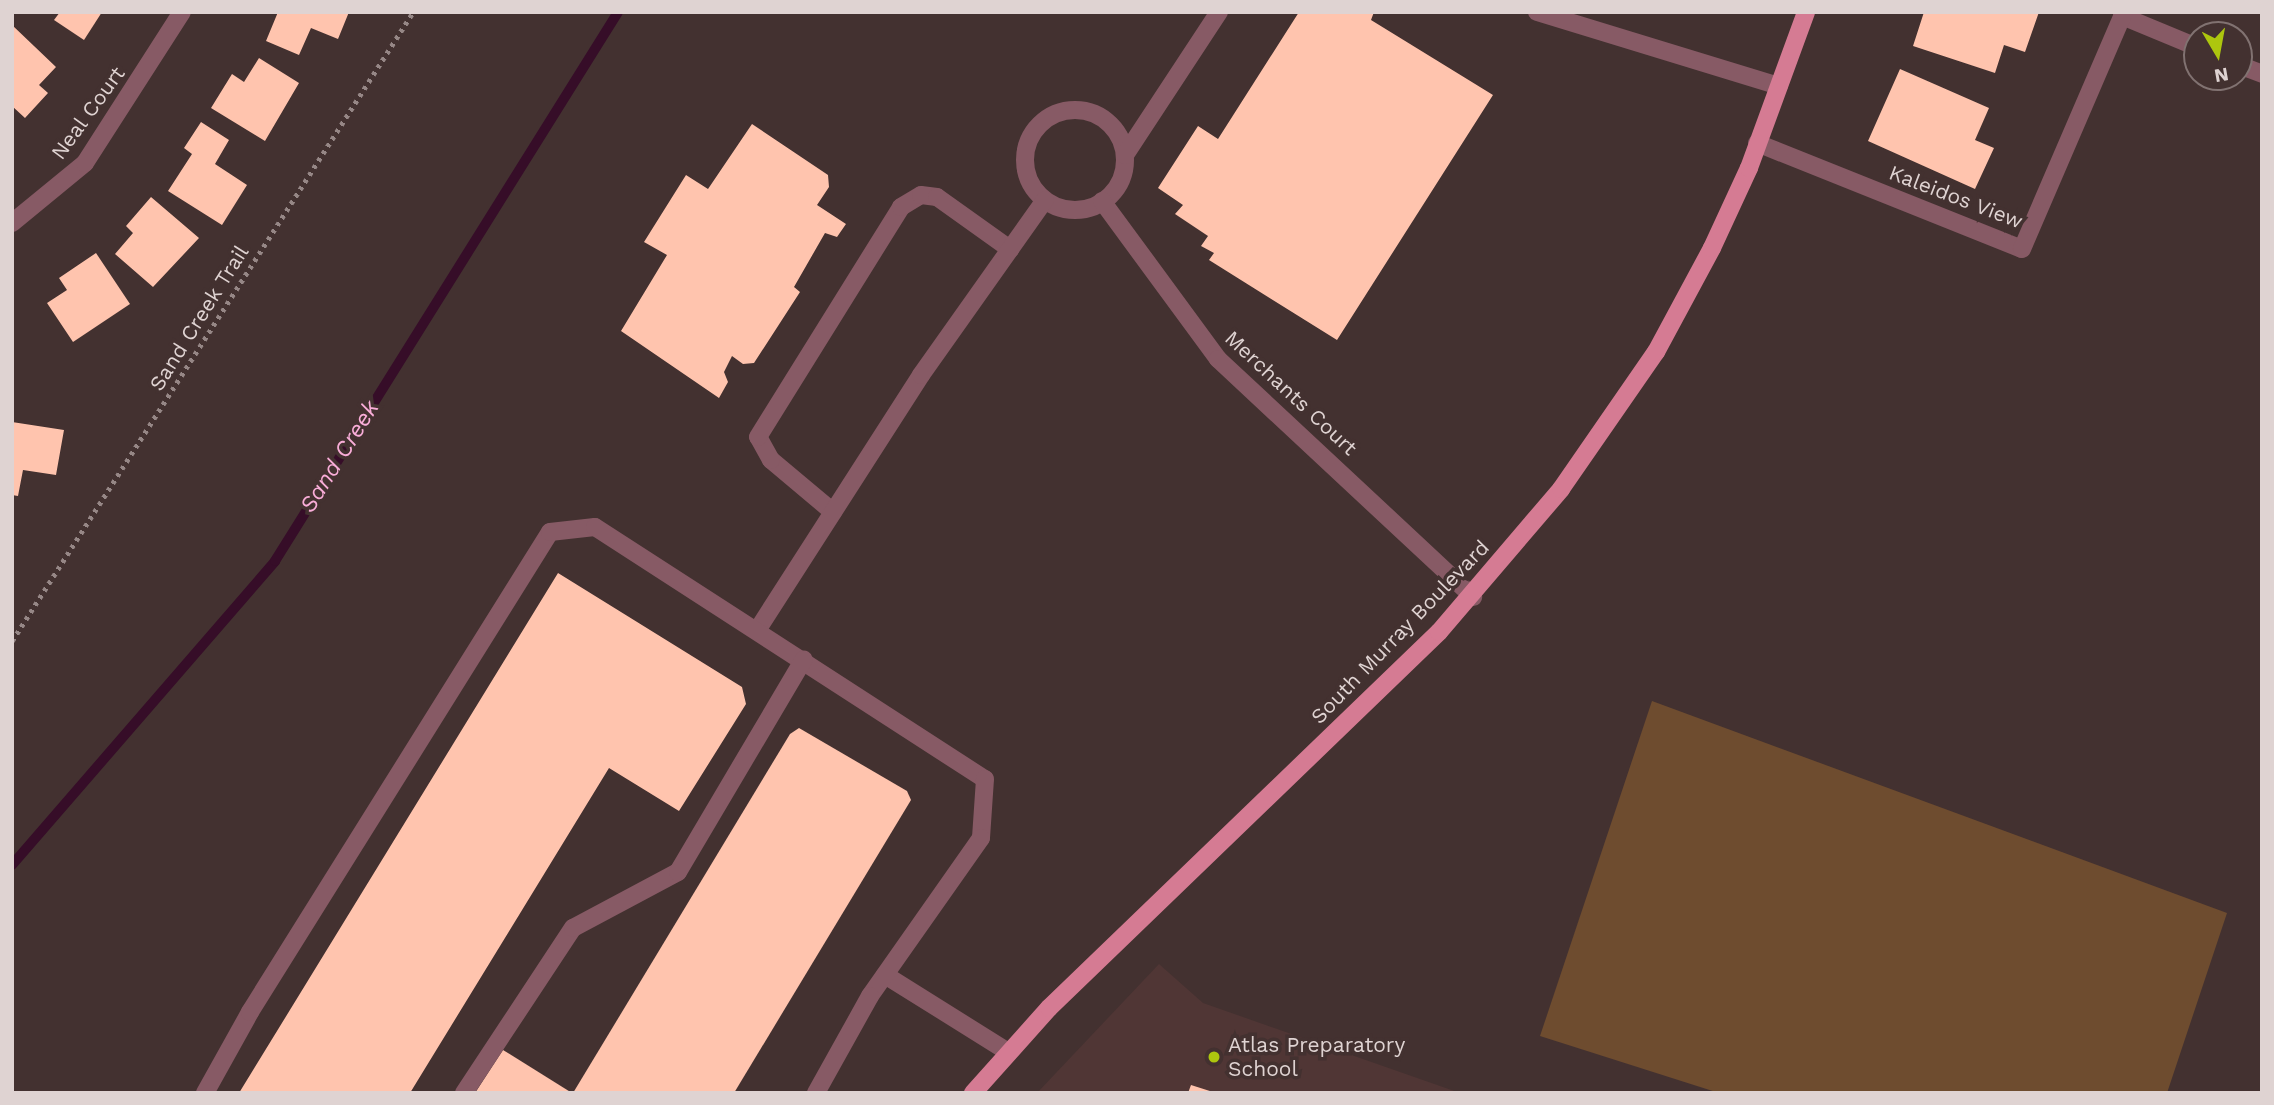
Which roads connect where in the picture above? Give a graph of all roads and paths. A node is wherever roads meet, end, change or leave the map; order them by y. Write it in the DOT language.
graph roads {
  1 [pos="182,12"];
  2 [pos="413,12"];
  3 [pos="1219,12"];
  4 [pos="1537,12"];
  5 [pos="1806,12"];
  6 [pos="2123,14"];
  7 [pos="2183,41"];
  8 [pos="1779,86"];
  9 [pos="1758,143"];
  10 [pos="1125,155"];
  11 [pos="1045,200"];
  12 [pos="1102,201"];
  13 [pos="12,223"];
  14 [pos="1010,249"];
  15 [pos="833,512"];
  16 [pos="1473,597"];
  17 [pos="758,629"];
  18 [pos="12,641"];
  19 [pos="803,659"];
  20 [pos="885,975"];
  21 [pos="1008,1052"];
  22 [pos="205,1093"];
  23 [pos="464,1093"];
  24 [pos="816,1093"];
  25 [pos="973,1093"];
  1 -- 13 [label="street, Neal Court"];
  2 -- 18 [label="path, Sand Creek Trail"];
  3 -- 10 [label="street"];
  4 -- 8 [label="street"];
  5 -- 8 [label="main road, South Murray Boulevard"];
  6 -- 7 [label="street"];
  6 -- 9 [label="street, Kaleidos View"];
  8 -- 9 [label="main road, South Murray Boulevard"];
  9 -- 16 [label="main road, South Murray Boulevard"];
  10 -- 11 [label="street"];
  10 -- 12 [label="street"];
  11 -- 12 [label="street"];
  11 -- 14 [label="street"];
  12 -- 16 [label="street, Merchants Court"];
  14 -- 15 [label="street"];
  14 -- 15 [label="street"];
  15 -- 17 [label="street"];
  16 -- 21 [label="main road, South Murray Boulevard"];
  17 -- 19 [label="street"];
  17 -- 22 [label="street"];
  19 -- 20 [label="street"];
  19 -- 23 [label="street"];
  20 -- 21 [label="street"];
  20 -- 24 [label="street"];
  21 -- 25 [label="main road, South Murray Boulevard"];
}
